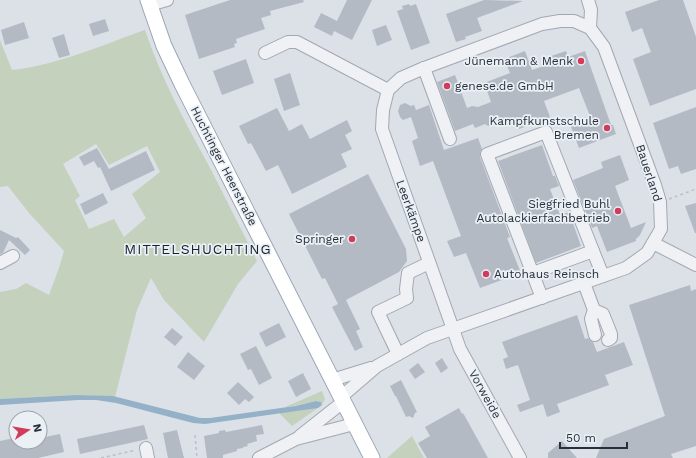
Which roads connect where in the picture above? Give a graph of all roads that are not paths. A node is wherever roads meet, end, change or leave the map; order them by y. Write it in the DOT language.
graph roads {
  1 [pos="167,0"];
  2 [pos="588,0"];
  3 [pos="148,3"];
  4 [pos="590,28"];
  5 [pos="265,53"];
  6 [pos="424,68"];
  7 [pos="388,90"];
  8 [pos="450,139"];
  9 [pos="653,243"];
  10 [pos="593,251"];
  11 [pos="13,256"];
  12 [pos="0,263"];
  13 [pos="429,263"];
  14 [pos="696,265"];
  15 [pos="533,273"];
  16 [pos="603,276"];
  17 [pos="584,283"];
  18 [pos="542,298"];
  19 [pos="594,310"];
  20 [pos="453,329"];
  21 [pos="595,335"];
  22 [pos="608,340"];
  23 [pos="398,354"];
  24 [pos="377,366"];
  25 [pos="332,380"];
  26 [pos="342,399"];
  27 [pos="354,424"];
  28 [pos="296,439"];
  29 [pos="259,458"];
  30 [pos="372,458"];
  31 [pos="520,458"];
  1 -- 3 [label="street"];
  2 -- 4 [label="street"];
  3 -- 25 [label="main road, Huchtinger Heerstraße"];
  4 -- 6 [label="street"];
  4 -- 9 [label="street, Bauerland"];
  5 -- 7 [label="street"];
  6 -- 7 [label="street"];
  6 -- 8 [label="street"];
  7 -- 13 [label="street, Leerkämpe"];
  9 -- 14 [label="street"];
  9 -- 16 [label="street, Bauerland"];
  10 -- 15 [label="street"];
  10 -- 15 [label="street"];
  10 -- 16 [label="street"];
  11 -- 12 [label="street"];
  13 -- 20 [label="street, Leerkämpe"];
  13 -- 23 [label="street"];
  15 -- 18 [label="street"];
  16 -- 17 [label="street, Bauerland"];
  17 -- 18 [label="street, Bauerland"];
  17 -- 19 [label="street"];
  18 -- 20 [label="street, Bauerland"];
  19 -- 21 [label="street"];
  19 -- 22 [label="street"];
  20 -- 23 [label="street, Bauerland"];
  20 -- 31 [label="street, Vorweide"];
  23 -- 24 [label="street, Bauerland"];
  24 -- 25 [label="street, Bauerland"];
  24 -- 26 [label="street, Bauerland"];
  25 -- 26 [label="main road, Huchtinger Heerstraße"];
  26 -- 27 [label="main road, Huchtinger Heerstraße"];
  26 -- 28 [label="street, Bauerland"];
  27 -- 28 [label="street"];
  27 -- 30 [label="main road, Huchtinger Heerstraße"];
  28 -- 29 [label="street"];
}
